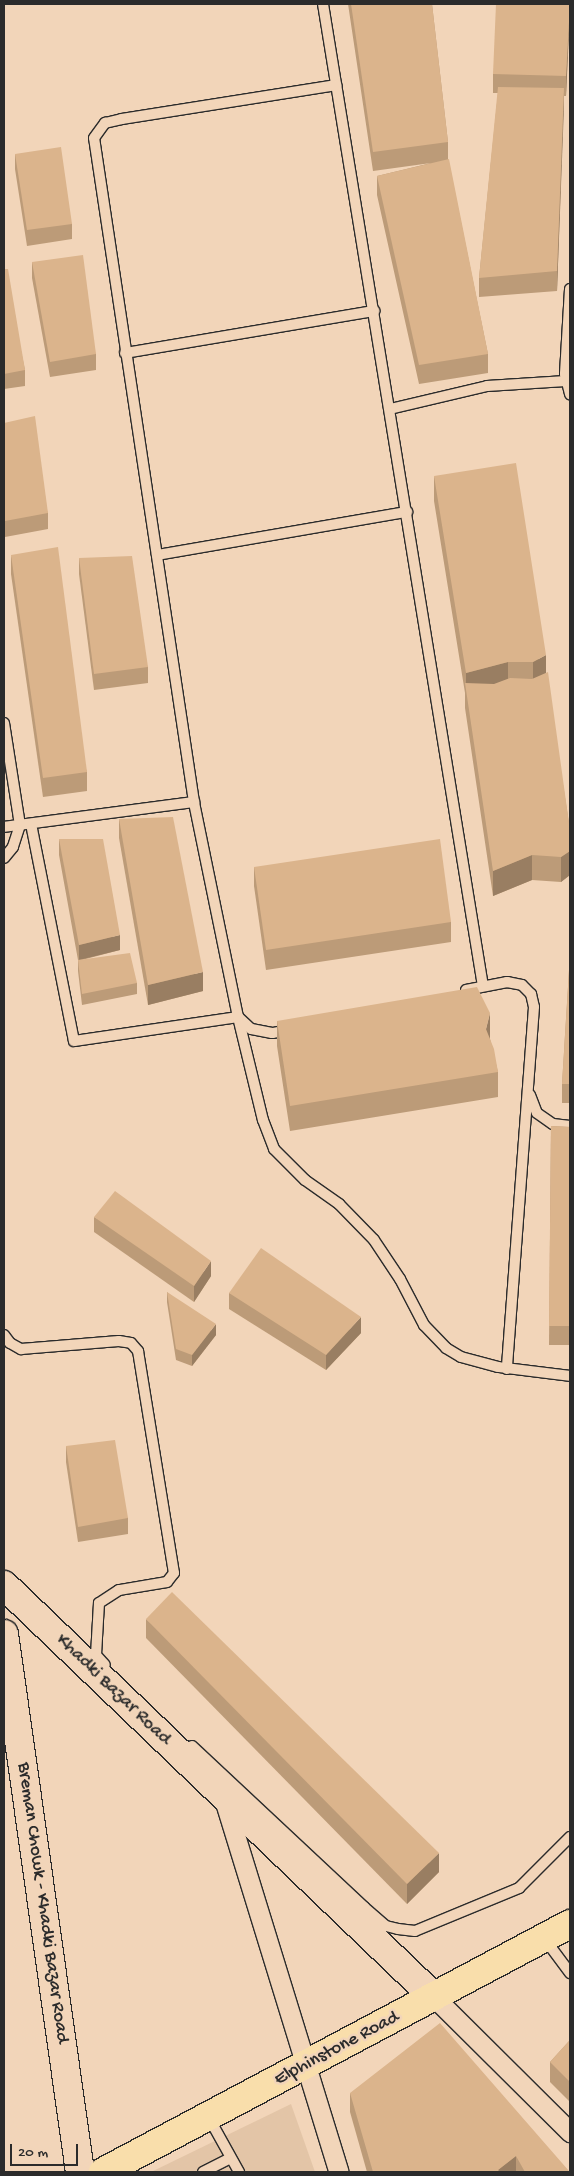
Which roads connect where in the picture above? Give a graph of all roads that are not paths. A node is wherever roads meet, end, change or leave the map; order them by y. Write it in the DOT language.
graph roads {
  1 [pos="323,4"];
  2 [pos="336,85"];
  3 [pos="570,290"];
  4 [pos="374,311"];
  5 [pos="125,352"];
  6 [pos="566,381"];
  7 [pos="570,394"];
  8 [pos="390,409"];
  9 [pos="407,512"];
  10 [pos="157,555"];
  11 [pos="4,723"];
  12 [pos="194,802"];
  13 [pos="26,824"];
  14 [pos="4,827"];
  15 [pos="4,858"];
  16 [pos="483,986"];
  17 [pos="454,993"];
  18 [pos="238,1017"];
  19 [pos="300,1027"];
  20 [pos="529,1092"];
  21 [pos="570,1126"];
  22 [pos="4,1335"];
  23 [pos="507,1369"];
  24 [pos="570,1376"];
  25 [pos="4,1585"];
  26 [pos="4,1634"];
  27 [pos="112,1672"];
  28 [pos="184,1739"];
  29 [pos="222,1794"];
  30 [pos="570,1837"];
  31 [pos="570,1924"];
  32 [pos="544,1938"];
  33 [pos="570,1973"];
  34 [pos="434,1997"];
  35 [pos="305,2066"];
  36 [pos="208,2117"];
  37 [pos="570,2132"];
  38 [pos="231,2158"];
  39 [pos="109,2171"];
  40 [pos="80,2172"];
  41 [pos="203,2172"];
  42 [pos="239,2172"];
  43 [pos="339,2172"];
  1 -- 2 [label="lane"];
  2 -- 4 [label="lane"];
  2 -- 5 [label="lane"];
  3 -- 6 [label="lane"];
  4 -- 5 [label="lane"];
  4 -- 8 [label="lane"];
  5 -- 10 [label="lane"];
  6 -- 7 [label="lane"];
  6 -- 8 [label="lane"];
  8 -- 9 [label="lane"];
  9 -- 10 [label="lane"];
  9 -- 16 [label="lane"];
  10 -- 12 [label="lane"];
  11 -- 13 [label="lane"];
  12 -- 13 [label="lane"];
  12 -- 18 [label="lane"];
  13 -- 14 [label="lane"];
  13 -- 15 [label="lane"];
  13 -- 18 [label="lane"];
  16 -- 17 [label="lane"];
  16 -- 20 [label="lane"];
  18 -- 19 [label="lane"];
  18 -- 23 [label="lane"];
  20 -- 21 [label="lane"];
  20 -- 23 [label="lane"];
  22 -- 27 [label="lane"];
  23 -- 24 [label="lane"];
  25 -- 29 [label="main road, Khadki Bazar Road"];
  26 -- 40 [label="main road, Breman Chowk - Khadki Bazar Road"];
  28 -- 30 [label="lane"];
  29 -- 34 [label="main road, Khadki Bazar Road"];
  29 -- 35 [label="street, Khadki Bazar Road"];
  31 -- 32 [label="main road, Elphinstone Road"];
  32 -- 33 [label="lane"];
  32 -- 34 [label="main road, Elphinstone Road"];
  34 -- 35 [label="main road, Elphinstone Road"];
  34 -- 37 [label="street"];
  35 -- 36 [label="main road, Elphinstone Road"];
  35 -- 43 [label="street, Khadki Bazar Road"];
  36 -- 38 [label="lane"];
  36 -- 39 [label="main road, Elphinstone Road"];
  38 -- 41 [label="lane"];
  38 -- 42 [label="lane"];
}
